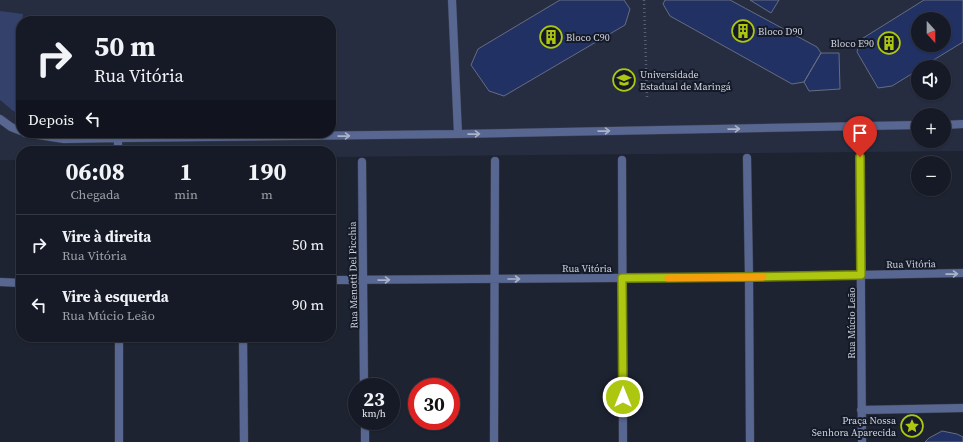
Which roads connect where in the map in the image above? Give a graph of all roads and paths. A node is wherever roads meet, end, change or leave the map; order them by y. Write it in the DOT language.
graph roads {
  1 [pos="452,0"];
  2 [pos="644,0"];
  3 [pos="647,97"];
  4 [pos="0,119"];
  5 [pos="963,124"];
  6 [pos="911,125"];
  7 [pos="951,125"];
  8 [pos="16,129"];
  9 [pos="458,134"];
  10 [pos="336,135"];
  11 [pos="58,138"];
  12 [pos="118,138"];
  13 [pos="118,146"];
  14 [pos="860,157"];
  15 [pos="746,158"];
  16 [pos="622,160"];
  17 [pos="495,161"];
  18 [pos="362,162"];
  19 [pos="963,274"];
  20 [pos="861,275"];
  21 [pos="749,277"];
  22 [pos="622,278"];
  23 [pos="494,279"];
  24 [pos="336,280"];
  25 [pos="364,280"];
  26 [pos="0,282"];
  27 [pos="16,282"];
  28 [pos="119,342"];
  29 [pos="243,342"];
  30 [pos="364,378"];
  31 [pos="963,408"];
  32 [pos="862,410"];
  33 [pos="365,430"];
  34 [pos="118,442"];
  35 [pos="244,442"];
  36 [pos="365,442"];
  37 [pos="494,442"];
  38 [pos="623,442"];
  39 [pos="750,442"];
  40 [pos="862,442"];
  1 -- 9 [label="street"];
  2 -- 3 [label="path"];
  4 -- 8 [label="street"];
  5 -- 7 [label="street"];
  9 -- 6 [label="street, one-way"];
  10 -- 9 [label="street, one-way"];
  11 -- 12 [label="street"];
  12 -- 13 [label="street"];
  14 -- 20 [label="street, Rua Múcio Leão"];
  15 -- 21 [label="street"];
  16 -- 22 [label="street"];
  17 -- 23 [label="street"];
  18 -- 25 [label="street, Rua Menotti Del Picchia"];
  20 -- 19 [label="street, Rua Vitória, one-way"];
  20 -- 21 [label="street, Rua Vitória"];
  20 -- 32 [label="street, Rua Múcio Leão"];
  21 -- 22 [label="street, Rua Vitória"];
  21 -- 39 [label="street"];
  23 -- 22 [label="street, Rua Vitória, one-way"];
  22 -- 38 [label="street"];
  25 -- 23 [label="street, Rua Vitória, one-way"];
  23 -- 37 [label="street"];
  24 -- 25 [label="street, Rua Vitória"];
  25 -- 30 [label="street, Rua Menotti Del Picchia"];
  26 -- 27 [label="street"];
  28 -- 34 [label="street"];
  29 -- 35 [label="street"];
  31 -- 32 [label="street"];
  32 -- 40 [label="street, Rua Múcio Leão"];
  33 -- 36 [label="street"];
}
